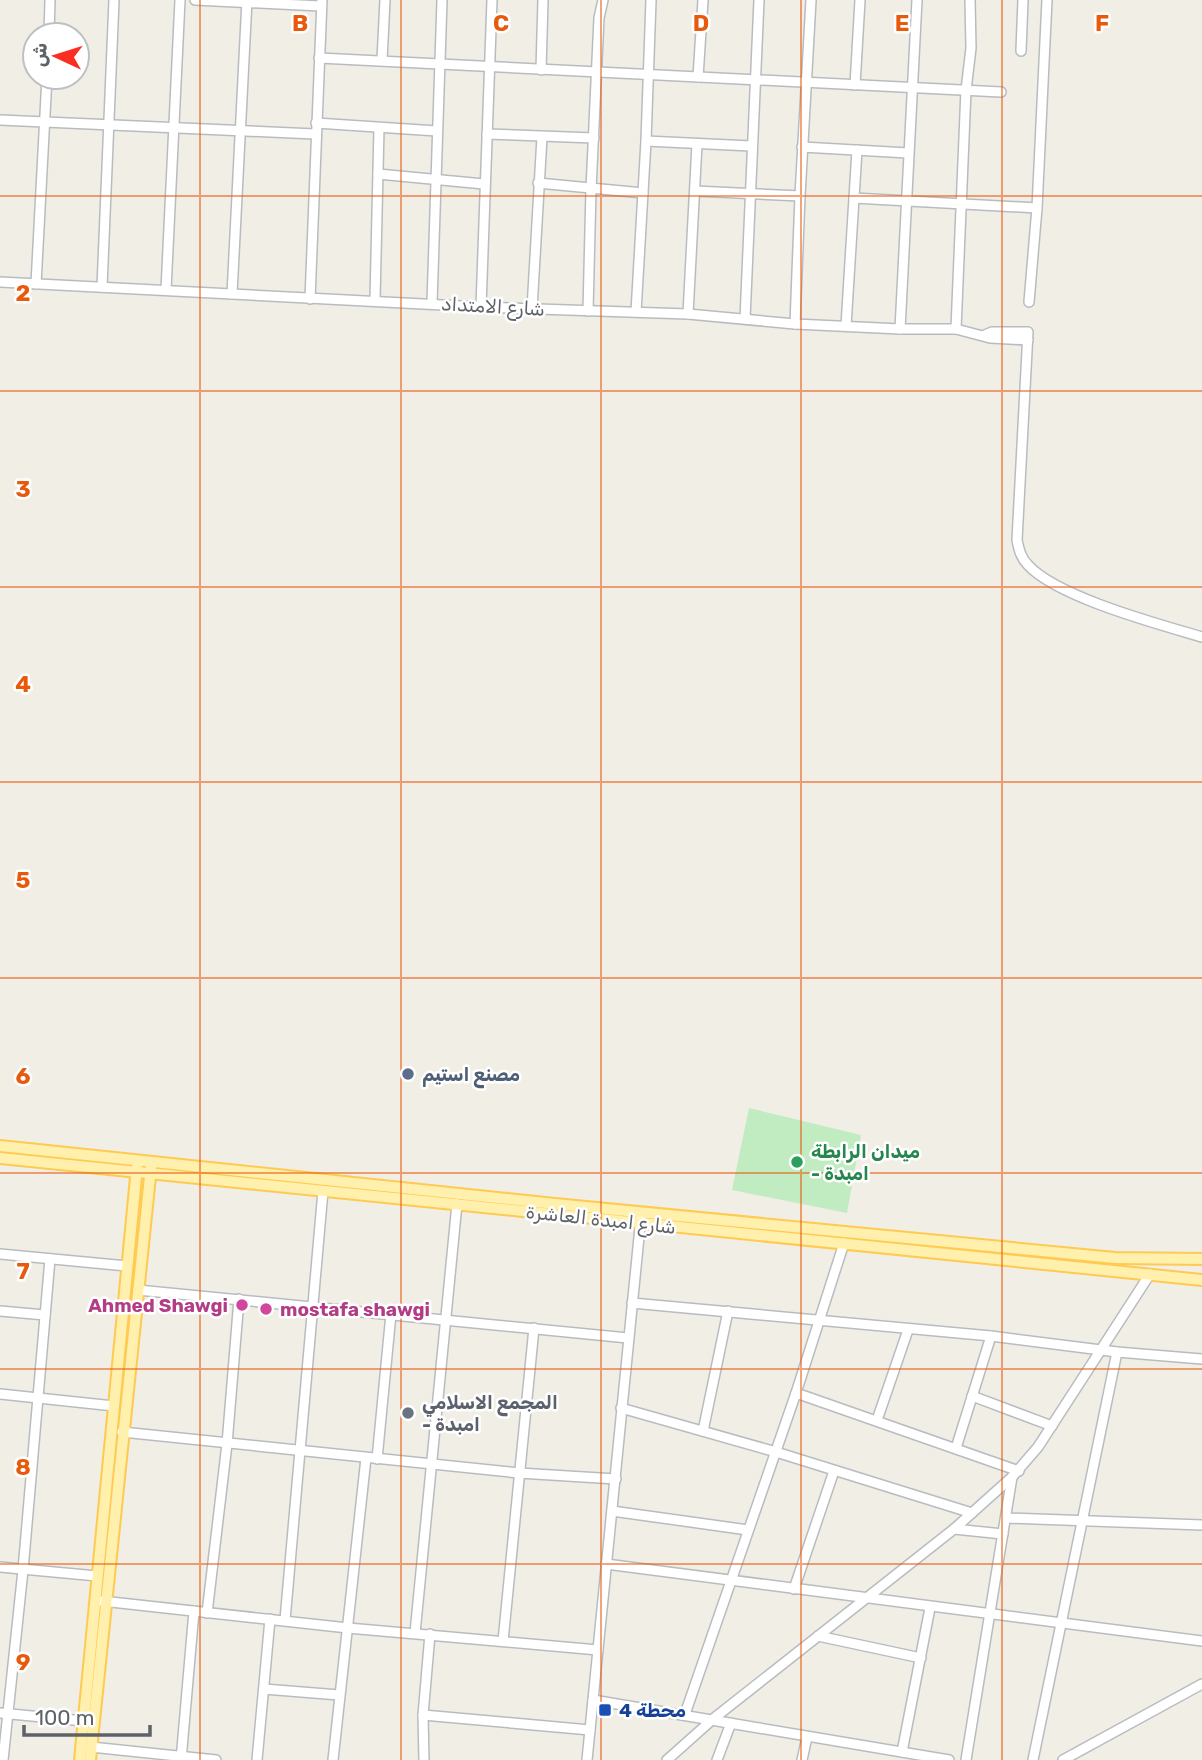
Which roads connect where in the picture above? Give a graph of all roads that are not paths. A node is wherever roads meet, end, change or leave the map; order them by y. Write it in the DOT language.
graph roads {
  1 [pos="50,0"];
  2 [pos="114,0"];
  3 [pos="180,0"];
  4 [pos="195,0"];
  5 [pos="385,0"];
  6 [pos="442,0"];
  7 [pos="492,0"];
  8 [pos="543,0"];
  9 [pos="603,0"];
  10 [pos="651,0"];
  11 [pos="702,0"];
  12 [pos="759,0"];
  13 [pos="811,0"];
  14 [pos="860,0"];
  15 [pos="917,0"];
  16 [pos="970,0"];
  17 [pos="1023,0"];
  18 [pos="1047,0"];
  19 [pos="247,1"];
  20 [pos="322,3"];
  21 [pos="49,21"];
  22 [pos="1021,51"];
  23 [pos="319,58"];
  24 [pos="382,60"];
  25 [pos="439,64"];
  26 [pos="491,67"];
  27 [pos="541,70"];
  28 [pos="597,73"];
  29 [pos="647,75"];
  30 [pos="698,77"];
  31 [pos="755,81"];
  32 [pos="806,83"];
  33 [pos="855,85"];
  34 [pos="913,88"];
  35 [pos="966,89"];
  36 [pos="47,91"];
  37 [pos="1001,92"];
  38 [pos="0,120"];
  39 [pos="46,121"];
  40 [pos="316,123"];
  41 [pos="108,126"];
  42 [pos="174,128"];
  43 [pos="379,128"];
  44 [pos="240,130"];
  45 [pos="437,131"];
  46 [pos="315,134"];
  47 [pos="487,134"];
  48 [pos="542,137"];
  49 [pos="594,138"];
  50 [pos="646,141"];
  51 [pos="697,144"];
  52 [pos="751,146"];
  53 [pos="802,147"];
  54 [pos="857,150"];
  55 [pos="908,153"];
  56 [pos="378,174"];
  57 [pos="435,179"];
  58 [pos="538,183"];
  59 [pos="484,184"];
  60 [pos="591,189"];
  61 [pos="695,191"];
  62 [pos="643,193"];
  63 [pos="749,194"];
  64 [pos="800,196"];
  65 [pos="854,198"];
  66 [pos="907,202"];
  67 [pos="961,205"];
  68 [pos="1037,208"];
  69 [pos="0,282"];
  70 [pos="36,284"];
  71 [pos="102,287"];
  72 [pos="166,290"];
  73 [pos="232,294"];
  74 [pos="310,299"];
  75 [pos="375,300"];
  76 [pos="1029,302"];
  77 [pos="432,303"];
  78 [pos="481,307"];
  79 [pos="532,309"];
  80 [pos="588,311"];
  81 [pos="636,312"];
  82 [pos="688,314"];
  83 [pos="745,319"];
  84 [pos="795,324"];
  85 [pos="846,326"];
  86 [pos="900,329"];
  87 [pos="956,329"];
  88 [pos="1202,637"];
  89 [pos="0,1146"];
  90 [pos="0,1158"];
  91 [pos="151,1162"];
  92 [pos="137,1167"];
  93 [pos="150,1174"];
  94 [pos="323,1191"];
  95 [pos="457,1205"];
  96 [pos="642,1212"];
  97 [pos="641,1224"];
  98 [pos="844,1242"];
  99 [pos="0,1254"];
  100 [pos="50,1259"];
  101 [pos="1202,1259"];
  102 [pos="127,1266"];
  103 [pos="1150,1274"];
  104 [pos="1202,1280"];
  105 [pos="138,1290"];
  106 [pos="239,1299"];
  107 [pos="632,1303"];
  108 [pos="313,1307"];
  109 [pos="0,1311"];
  110 [pos="729,1311"];
  111 [pos="391,1314"];
  112 [pos="45,1315"];
  113 [pos="446,1319"];
  114 [pos="820,1321"];
  115 [pos="534,1328"];
  116 [pos="908,1330"];
  117 [pos="991,1336"];
  118 [pos="628,1338"];
  119 [pos="1100,1350"];
  120 [pos="1117,1352"];
  121 [pos="1202,1359"];
  122 [pos="796,1393"];
  123 [pos="0,1394"];
  124 [pos="972,1396"];
  125 [pos="38,1398"];
  126 [pos="114,1406"];
  127 [pos="621,1408"];
  128 [pos="877,1420"];
  129 [pos="1052,1426"];
  130 [pos="703,1431"];
  131 [pos="122,1432"];
  132 [pos="226,1444"];
  133 [pos="956,1448"];
  134 [pos="300,1452"];
  135 [pos="776,1452"];
  136 [pos="366,1458"];
  137 [pos="377,1459"];
  138 [pos="432,1464"];
  139 [pos="834,1471"];
  140 [pos="113,1473"];
  141 [pos="519,1473"];
  142 [pos="1016,1474"];
  143 [pos="616,1479"];
  144 [pos="612,1511"];
  145 [pos="972,1513"];
  146 [pos="1006,1518"];
  147 [pos="1082,1520"];
  148 [pos="1202,1525"];
  149 [pos="954,1529"];
  150 [pos="748,1530"];
  151 [pos="1003,1534"];
  152 [pos="607,1564"];
  153 [pos="0,1567"];
  154 [pos="23,1570"];
  155 [pos="97,1576"];
  156 [pos="731,1579"];
  157 [pos="794,1589"];
  158 [pos="865,1599"];
  159 [pos="100,1601"];
  160 [pos="930,1608"];
  161 [pos="194,1611"];
  162 [pos="207,1613"];
  163 [pos="991,1615"];
  164 [pos="270,1619"];
  165 [pos="285,1620"];
  166 [pos="1060,1623"];
  167 [pos="348,1628"];
  168 [pos="415,1633"];
  169 [pos="430,1634"];
  170 [pos="818,1636"];
  171 [pos="503,1641"];
  172 [pos="1202,1641"];
  173 [pos="598,1650"];
  174 [pos="921,1658"];
  175 [pos="1202,1684"];
  176 [pos="264,1689"];
  177 [pos="340,1695"];
  178 [pos="593,1700"];
  179 [pos="4,1713"];
  180 [pos="685,1714"];
  181 [pos="423,1715"];
  182 [pos="713,1719"];
  183 [pos="84,1721"];
  184 [pos="731,1723"];
  185 [pos="590,1730"];
  186 [pos="807,1737"];
  187 [pos="91,1747"];
  188 [pos="902,1752"];
  189 [pos="182,1758"];
  190 [pos="3,1760"];
  191 [pos="80,1760"];
  192 [pos="90,1760"];
  193 [pos="216,1760"];
  194 [pos="257,1760"];
  195 [pos="333,1760"];
  196 [pos="424,1760"];
  197 [pos="587,1760"];
  198 [pos="667,1760"];
  199 [pos="717,1760"];
  200 [pos="802,1760"];
  201 [pos="949,1760"];
  202 [pos="966,1760"];
  203 [pos="1033,1760"];
  204 [pos="1063,1760"];
  1 -- 21 [label="street"];
  2 -- 41 [label="street"];
  3 -- 42 [label="street"];
  4 -- 19 [label="street"];
  5 -- 24 [label="street"];
  6 -- 25 [label="street"];
  7 -- 26 [label="street"];
  8 -- 27 [label="street"];
  9 -- 28 [label="street"];
  10 -- 29 [label="street"];
  11 -- 30 [label="street"];
  12 -- 31 [label="street"];
  13 -- 32 [label="street"];
  14 -- 33 [label="street"];
  15 -- 34 [label="street"];
  16 -- 35 [label="street"];
  17 -- 22 [label="street"];
  18 -- 68 [label="street"];
  19 -- 20 [label="street"];
  19 -- 44 [label="street"];
  20 -- 23 [label="street"];
  23 -- 24 [label="street"];
  23 -- 40 [label="street"];
  24 -- 25 [label="street"];
  25 -- 26 [label="street"];
  25 -- 45 [label="street"];
  26 -- 27 [label="street"];
  26 -- 47 [label="street"];
  27 -- 28 [label="street"];
  28 -- 29 [label="street"];
  28 -- 49 [label="street"];
  29 -- 30 [label="street"];
  29 -- 50 [label="street"];
  30 -- 31 [label="street"];
  31 -- 32 [label="street"];
  31 -- 52 [label="street"];
  32 -- 33 [label="street"];
  32 -- 53 [label="street"];
  33 -- 34 [label="street"];
  34 -- 35 [label="street"];
  34 -- 55 [label="street"];
  35 -- 37 [label="street"];
  35 -- 67 [label="street"];
  36 -- 39 [label="street"];
  38 -- 39 [label="street"];
  39 -- 41 [label="street"];
  39 -- 70 [label="street"];
  40 -- 43 [label="street"];
  40 -- 46 [label="street"];
  41 -- 42 [label="street"];
  41 -- 71 [label="street"];
  42 -- 44 [label="street"];
  42 -- 72 [label="street"];
  43 -- 45 [label="street"];
  43 -- 56 [label="street"];
  44 -- 46 [label="street"];
  44 -- 73 [label="street"];
  45 -- 57 [label="street"];
  46 -- 74 [label="street"];
  47 -- 48 [label="street"];
  47 -- 59 [label="street"];
  48 -- 49 [label="street"];
  48 -- 58 [label="street"];
  49 -- 60 [label="street"];
  50 -- 51 [label="street"];
  50 -- 62 [label="street"];
  51 -- 52 [label="street"];
  51 -- 61 [label="street"];
  52 -- 63 [label="street"];
  53 -- 54 [label="street"];
  53 -- 64 [label="street"];
  54 -- 55 [label="street"];
  54 -- 65 [label="street"];
  55 -- 66 [label="street"];
  56 -- 57 [label="street"];
  56 -- 75 [label="street"];
  57 -- 59 [label="street"];
  57 -- 77 [label="street"];
  58 -- 60 [label="street"];
  58 -- 79 [label="street"];
  59 -- 78 [label="street"];
  60 -- 62 [label="street"];
  60 -- 80 [label="street"];
  61 -- 63 [label="street"];
  61 -- 82 [label="street"];
  62 -- 81 [label="street"];
  63 -- 64 [label="street"];
  63 -- 83 [label="street"];
  64 -- 84 [label="street"];
  65 -- 66 [label="street"];
  65 -- 85 [label="street"];
  66 -- 67 [label="street"];
  66 -- 86 [label="street"];
  67 -- 68 [label="street"];
  67 -- 87 [label="street"];
  68 -- 76 [label="street"];
  69 -- 70 [label="street, شارع الامتداد"];
  70 -- 71 [label="street, شارع الامتداد"];
  71 -- 72 [label="street, شارع الامتداد"];
  72 -- 73 [label="street, شارع الامتداد"];
  73 -- 74 [label="street, شارع الامتداد"];
  74 -- 75 [label="street, شارع الامتداد"];
  75 -- 77 [label="street, شارع الامتداد"];
  77 -- 78 [label="street, شارع الامتداد"];
  78 -- 79 [label="street, شارع الامتداد"];
  79 -- 80 [label="street, شارع الامتداد"];
  80 -- 81 [label="street, شارع الامتداد"];
  81 -- 82 [label="street, شارع الامتداد"];
  82 -- 83 [label="street, شارع الامتداد"];
  83 -- 84 [label="street, شارع الامتداد"];
  84 -- 85 [label="street, شارع الامتداد"];
  85 -- 86 [label="street, شارع الامتداد"];
  86 -- 87 [label="street, شارع الامتداد"];
  87 -- 88 [label="street, شارع الامتداد"];
  89 -- 92 [label="main road, شارع امبدة العاشرة"];
  90 -- 92 [label="main road, شارع امبدة العاشرة"];
  91 -- 92 [label="main road, شارع امبدة العاشرة"];
  91 -- 93 [label="main road"];
  91 -- 96 [label="main road, شارع امبدة العاشرة"];
  92 -- 93 [label="main road, شارع امبدة العاشرة"];
  92 -- 102 [label="main road"];
  93 -- 94 [label="main road, شارع امبدة العاشرة"];
  93 -- 105 [label="main road"];
  94 -- 95 [label="main road, شارع امبدة العاشرة"];
  94 -- 108 [label="street"];
  95 -- 97 [label="main road, شارع امبدة العاشرة"];
  95 -- 113 [label="street"];
  96 -- 97 [label="street"];
  96 -- 101 [label="main road, شارع امبدة العاشرة"];
  97 -- 98 [label="main road, شارع امبدة العاشرة"];
  97 -- 107 [label="street"];
  98 -- 103 [label="main road, شارع امبدة العاشرة"];
  98 -- 114 [label="street"];
  99 -- 100 [label="street"];
  100 -- 102 [label="street"];
  100 -- 112 [label="street"];
  102 -- 126 [label="main road"];
  103 -- 104 [label="main road, شارع امبدة العاشرة"];
  103 -- 119 [label="street"];
  105 -- 106 [label="street"];
  105 -- 131 [label="main road"];
  106 -- 108 [label="street"];
  106 -- 132 [label="street"];
  107 -- 110 [label="street"];
  107 -- 118 [label="street"];
  108 -- 111 [label="street"];
  108 -- 134 [label="street"];
  109 -- 112 [label="street"];
  110 -- 114 [label="street"];
  110 -- 130 [label="street"];
  111 -- 113 [label="street"];
  111 -- 137 [label="street"];
  112 -- 125 [label="street"];
  113 -- 115 [label="street"];
  113 -- 138 [label="street"];
  114 -- 116 [label="street"];
  114 -- 122 [label="street"];
  115 -- 118 [label="street"];
  115 -- 141 [label="street"];
  116 -- 117 [label="street"];
  116 -- 128 [label="street"];
  117 -- 119 [label="street"];
  117 -- 124 [label="street"];
  118 -- 127 [label="street"];
  119 -- 120 [label="street"];
  119 -- 129 [label="street"];
  120 -- 121 [label="street"];
  120 -- 147 [label="street"];
  122 -- 128 [label="street"];
  122 -- 135 [label="street"];
  123 -- 125 [label="street"];
  124 -- 129 [label="street"];
  124 -- 133 [label="street"];
  125 -- 126 [label="street"];
  125 -- 154 [label="street"];
  126 -- 140 [label="main road"];
  127 -- 130 [label="street"];
  127 -- 143 [label="street"];
  128 -- 133 [label="street"];
  129 -- 142 [label="street"];
  130 -- 135 [label="street"];
  131 -- 132 [label="street"];
  131 -- 140 [label="main road"];
  132 -- 134 [label="street"];
  132 -- 162 [label="street"];
  133 -- 142 [label="street"];
  134 -- 136 [label="street"];
  134 -- 165 [label="street"];
  135 -- 139 [label="street"];
  135 -- 150 [label="street"];
  136 -- 137 [label="street"];
  136 -- 167 [label="street"];
  137 -- 138 [label="street"];
  138 -- 141 [label="street"];
  138 -- 168 [label="street"];
  139 -- 145 [label="street"];
  139 -- 157 [label="street"];
  140 -- 155 [label="main road"];
  140 -- 159 [label="main road"];
  141 -- 143 [label="street"];
  141 -- 171 [label="street"];
  142 -- 145 [label="street"];
  142 -- 146 [label="street"];
  143 -- 144 [label="street"];
  144 -- 150 [label="street"];
  144 -- 152 [label="street"];
  145 -- 149 [label="street"];
  146 -- 147 [label="street"];
  146 -- 151 [label="street"];
  147 -- 148 [label="street"];
  147 -- 166 [label="street"];
  149 -- 151 [label="street"];
  149 -- 158 [label="street"];
  150 -- 156 [label="street"];
  151 -- 163 [label="street"];
  152 -- 156 [label="street"];
  152 -- 173 [label="street"];
  153 -- 154 [label="street"];
  154 -- 155 [label="street"];
  154 -- 179 [label="street"];
  155 -- 159 [label="main road"];
  156 -- 157 [label="street"];
  156 -- 180 [label="street"];
  157 -- 158 [label="street"];
  158 -- 160 [label="street"];
  158 -- 170 [label="street"];
  159 -- 161 [label="street"];
  159 -- 183 [label="main road"];
  159 -- 187 [label="main road"];
  160 -- 163 [label="street"];
  160 -- 174 [label="street"];
  161 -- 162 [label="street"];
  161 -- 189 [label="street"];
  162 -- 164 [label="street"];
  163 -- 166 [label="street"];
  163 -- 202 [label="street"];
  164 -- 165 [label="street"];
  164 -- 176 [label="street"];
  165 -- 167 [label="street"];
  166 -- 172 [label="street"];
  166 -- 203 [label="street"];
  167 -- 168 [label="street"];
  167 -- 177 [label="street"];
  168 -- 169 [label="street"];
  169 -- 171 [label="street"];
  169 -- 181 [label="street"];
  170 -- 174 [label="street"];
  170 -- 182 [label="street"];
  171 -- 173 [label="street"];
  173 -- 178 [label="street"];
  174 -- 188 [label="street"];
  175 -- 204 [label="street"];
  176 -- 177 [label="street"];
  176 -- 194 [label="street"];
  177 -- 195 [label="street"];
  178 -- 180 [label="street"];
  178 -- 185 [label="street"];
  179 -- 183 [label="street"];
  179 -- 190 [label="street"];
  180 -- 182 [label="street"];
  181 -- 185 [label="street"];
  181 -- 196 [label="street"];
  182 -- 184 [label="street"];
  182 -- 198 [label="street"];
  183 -- 191 [label="main road"];
  184 -- 186 [label="street"];
  184 -- 199 [label="street"];
  185 -- 197 [label="street"];
  186 -- 188 [label="street"];
  186 -- 200 [label="street"];
  187 -- 189 [label="street"];
  187 -- 192 [label="main road"];
  188 -- 201 [label="street"];
  189 -- 193 [label="street"];
}
